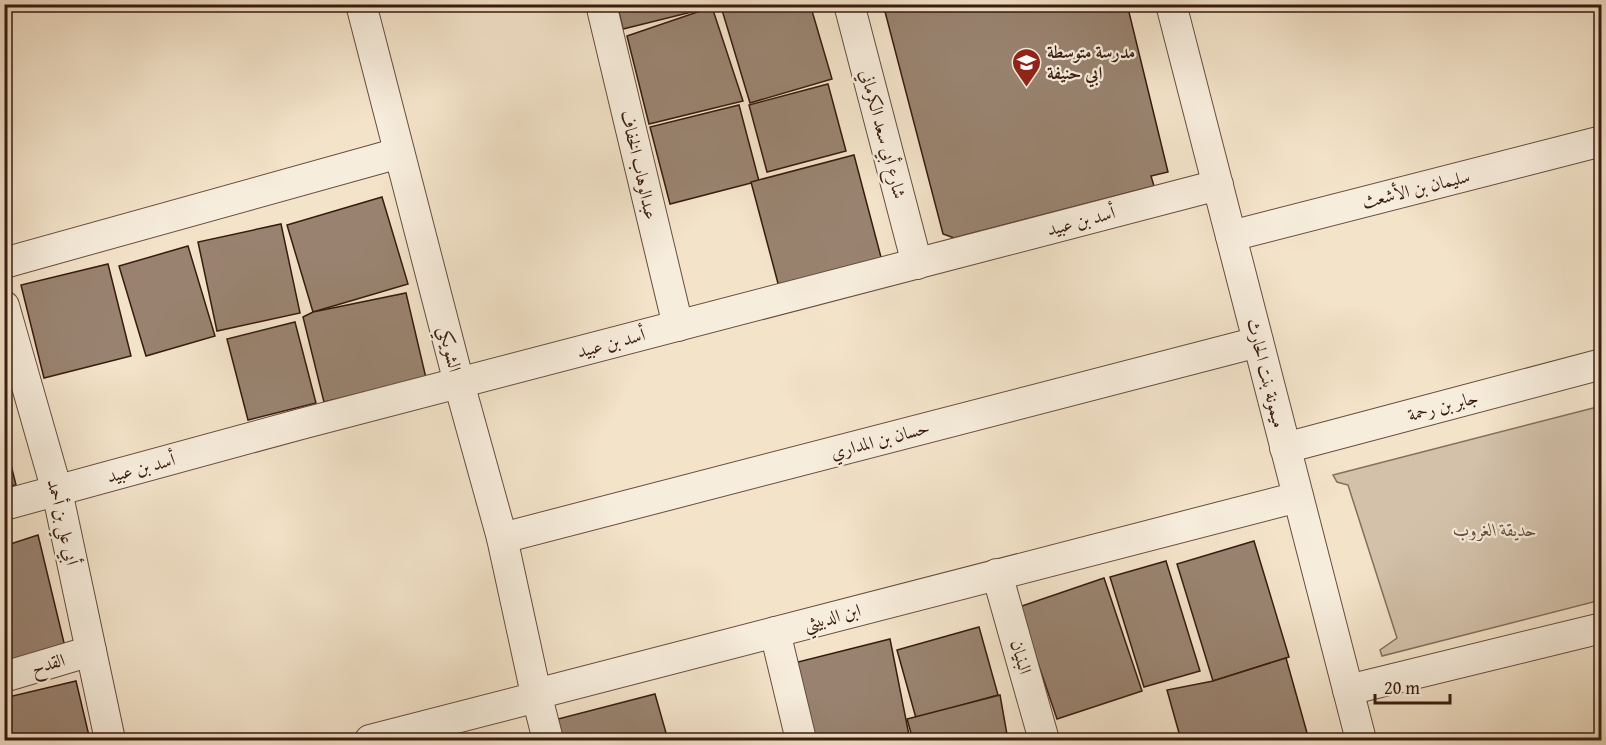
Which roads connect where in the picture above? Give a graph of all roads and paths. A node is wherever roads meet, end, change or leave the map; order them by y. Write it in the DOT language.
graph roads {
  1 [pos="362,4"];
  2 [pos="601,4"];
  3 [pos="849,4"];
  4 [pos="1171,4"];
  5 [pos="1602,141"];
  6 [pos="399,153"];
  7 [pos="1218,185"];
  8 [pos="1231,237"];
  9 [pos="4,263"];
  10 [pos="917,264"];
  11 [pos="4,306"];
  12 [pos="678,326"];
  13 [pos="1258,342"];
  14 [pos="1602,364"];
  15 [pos="459,383"];
  16 [pos="1285,448"];
  17 [pos="57,491"];
  18 [pos="1298,496"];
  19 [pos="4,505"];
  20 [pos="502,538"];
  21 [pos="997,574"];
  22 [pos="1602,628"];
  23 [pos="775,632"];
  24 [pos="91,651"];
  25 [pos="4,677"];
  26 [pos="1348,690"];
  27 [pos="536,695"];
  28 [pos="110,741"];
  29 [pos="370,741"];
  30 [pos="548,741"];
  31 [pos="801,741"];
  32 [pos="1044,741"];
  33 [pos="1361,741"];
  1 -- 6 [label="street, الشويكي"];
  2 -- 12 [label="street, عبدالوهاب الخفاف"];
  3 -- 10 [label="street, شارع أبي سعد الكرماني"];
  4 -- 7 [label="street, ميمونة بنت الحارث"];
  5 -- 8 [label="street, سليمان بن الأشعث"];
  6 -- 9 [label="street"];
  6 -- 15 [label="street, الشويكي"];
  7 -- 8 [label="street, ميمونة بنت الحارث"];
  7 -- 10 [label="street, أسد بن عبيد"];
  8 -- 13 [label="street, ميمونة بنت الحارث"];
  10 -- 12 [label="street, أسد بن عبيد"];
  11 -- 17 [label="street, أبي علي بن أحمد"];
  12 -- 15 [label="street, أسد بن عبيد"];
  13 -- 16 [label="street, ميمونة بنت الحارث"];
  13 -- 20 [label="street, حسان بن المداري"];
  14 -- 16 [label="street, جابر بن رحمة"];
  15 -- 17 [label="street, أسد بن عبيد"];
  15 -- 20 [label="street, الشويكي"];
  16 -- 18 [label="street, ميمونة بنت الحارث"];
  17 -- 19 [label="street, أسد بن عبيد"];
  17 -- 24 [label="street, أبي علي بن أحمد"];
  18 -- 21 [label="street, ابن الدبيثي"];
  18 -- 26 [label="street, ميمونة بنت الحارث"];
  20 -- 27 [label="street, الشويكي"];
  21 -- 23 [label="street, ابن الدبيثي"];
  21 -- 32 [label="street, البنيان"];
  22 -- 26 [label="street"];
  23 -- 27 [label="street, ابن الدبيثي"];
  23 -- 31 [label="street"];
  24 -- 25 [label="street, القدح"];
  24 -- 28 [label="street, أبي علي بن أحمد"];
  26 -- 33 [label="street, ميمونة بنت الحارث"];
  27 -- 29 [label="street, ابن الدبيثي"];
  27 -- 30 [label="street, الشويكي"];
}
